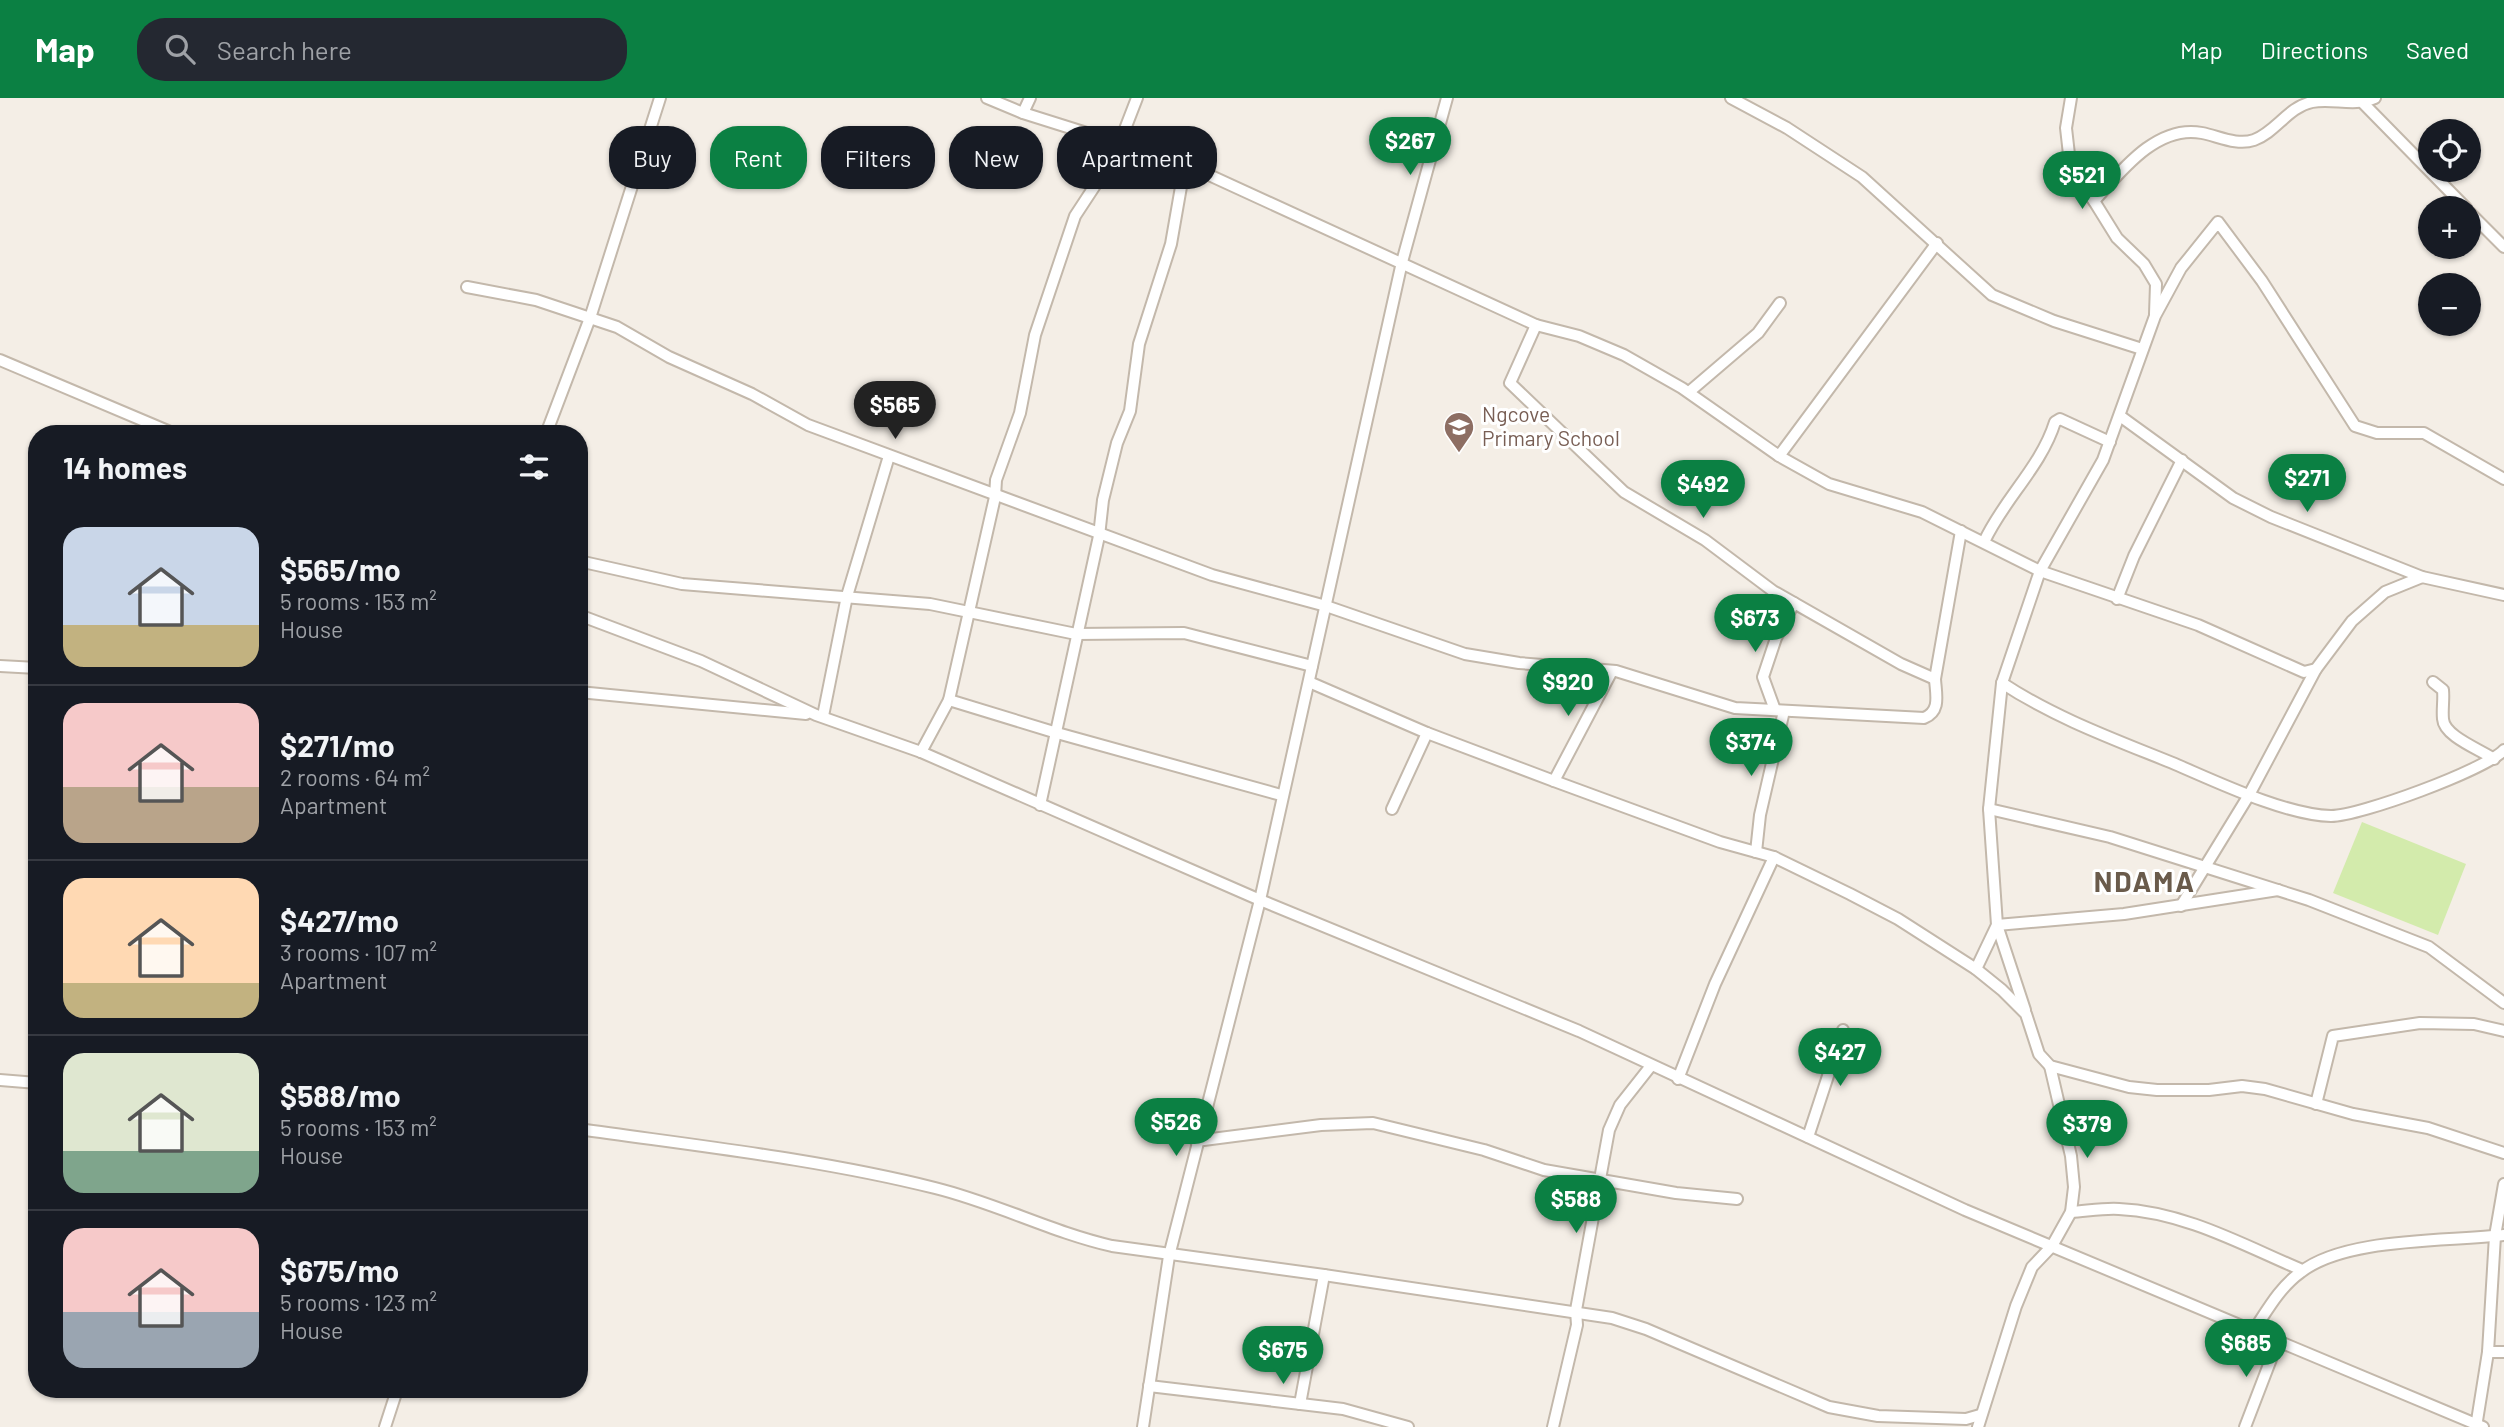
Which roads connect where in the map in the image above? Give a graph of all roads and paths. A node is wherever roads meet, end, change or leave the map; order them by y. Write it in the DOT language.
graph roads {
  1 [pos="660,98"];
  2 [pos="987,98"];
  3 [pos="1030,98"];
  4 [pos="1137,98"];
  5 [pos="1447,98"];
  6 [pos="1731,98"];
  7 [pos="2071,98"];
  8 [pos="2375,98"];
  9 [pos="2363,103"];
  10 [pos="1023,113"];
  11 [pos="1063,126"];
  12 [pos="1126,126"];
  13 [pos="1217,178"];
  14 [pos="1093,189"];
  15 [pos="1180,189"];
  16 [pos="2454,196"];
  17 [pos="2094,201"];
  18 [pos="2481,223"];
  19 [pos="1937,243"];
  20 [pos="2504,247"];
  21 [pos="1402,262"];
  22 [pos="467,286"];
  23 [pos="1780,303"];
  24 [pos="2155,316"];
  25 [pos="590,318"];
  26 [pos="1536,324"];
  27 [pos="2142,349"];
  28 [pos="0,360"];
  29 [pos="1689,392"];
  30 [pos="2120,416"];
  31 [pos="154,425"];
  32 [pos="549,425"];
  33 [pos="2110,442"];
  34 [pos="889,456"];
  35 [pos="1779,456"];
  36 [pos="2182,460"];
  37 [pos="2504,479"];
  38 [pos="995,497"];
  39 [pos="1961,531"];
  40 [pos="1099,536"];
  41 [pos="1983,542"];
  42 [pos="588,563"];
  43 [pos="2040,571"];
  44 [pos="2422,578"];
  45 [pos="2504,595"];
  46 [pos="847,596"];
  47 [pos="2117,599"];
  48 [pos="1794,603"];
  49 [pos="1326,606"];
  50 [pos="968,612"];
  51 [pos="588,618"];
  52 [pos="1076,634"];
  53 [pos="0,666"];
  54 [pos="1312,666"];
  55 [pos="28,668"];
  56 [pos="2316,669"];
  57 [pos="1612,671"];
  58 [pos="1935,679"];
  59 [pos="1309,682"];
  60 [pos="2433,682"];
  61 [pos="2002,683"];
  62 [pos="588,693"];
  63 [pos="949,700"];
  64 [pos="1780,710"];
  65 [pos="819,715"];
  66 [pos="1057,733"];
  67 [pos="1427,733"];
  68 [pos="2504,750"];
  69 [pos="921,752"];
  70 [pos="2494,759"];
  71 [pos="1554,781"];
  72 [pos="1282,794"];
  73 [pos="2249,795"];
  74 [pos="1040,805"];
  75 [pos="1392,809"];
  76 [pos="1989,809"];
  77 [pos="1756,852"];
  78 [pos="1774,856"];
  79 [pos="2205,866"];
  80 [pos="2281,890"];
  81 [pos="1260,900"];
  82 [pos="2181,906"];
  83 [pos="1997,925"];
  84 [pos="1976,969"];
  85 [pos="2504,1003"];
  86 [pos="2026,1014"];
  87 [pos="1843,1030"];
  88 [pos="2504,1031"];
  89 [pos="1650,1066"];
  90 [pos="2050,1066"];
  91 [pos="1678,1079"];
  92 [pos="0,1080"];
  93 [pos="28,1082"];
  94 [pos="2316,1104"];
  95 [pos="588,1130"];
  96 [pos="1808,1137"];
  97 [pos="1196,1141"];
  98 [pos="2504,1153"];
  99 [pos="1600,1177"];
  100 [pos="2504,1184"];
  101 [pos="1737,1199"];
  102 [pos="2071,1212"];
  103 [pos="2499,1236"];
  104 [pos="2052,1246"];
  105 [pos="1169,1256"];
  106 [pos="2302,1270"];
  107 [pos="1325,1275"];
  108 [pos="1576,1310"];
  109 [pos="2254,1329"];
  110 [pos="2278,1341"];
  111 [pos="2488,1352"];
  112 [pos="2504,1352"];
  113 [pos="1149,1386"];
  114 [pos="394,1398"];
  115 [pos="1300,1404"];
  116 [pos="1979,1421"];
  117 [pos="2479,1426"];
  118 [pos="385,1427"];
  119 [pos="1143,1427"];
  120 [pos="1408,1427"];
  121 [pos="1553,1427"];
  122 [pos="2245,1427"];
  1 -- 25 [label="street"];
  2 -- 10 [label="street"];
  3 -- 10 [label="street"];
  4 -- 12 [label="street"];
  5 -- 21 [label="street"];
  6 -- 19 [label="street"];
  7 -- 17 [label="street"];
  8 -- 9 [label="street"];
  9 -- 16 [label="street"];
  9 -- 17 [label="street"];
  10 -- 11 [label="street"];
  13 -- 21 [label="street"];
  14 -- 38 [label="street"];
  15 -- 40 [label="street"];
  17 -- 24 [label="street"];
  18 -- 20 [label="street"];
  19 -- 27 [label="street"];
  19 -- 35 [label="street"];
  21 -- 26 [label="street"];
  21 -- 49 [label="street"];
  22 -- 25 [label="street"];
  23 -- 29 [label="street"];
  24 -- 27 [label="street"];
  24 -- 37 [label="street"];
  25 -- 32 [label="street"];
  25 -- 34 [label="street"];
  26 -- 29 [label="street"];
  26 -- 48 [label="street"];
  27 -- 30 [label="street"];
  28 -- 31 [label="street"];
  29 -- 35 [label="street"];
  30 -- 33 [label="street"];
  30 -- 36 [label="street"];
  33 -- 41 [label="street"];
  33 -- 43 [label="street"];
  34 -- 38 [label="street"];
  34 -- 46 [label="street"];
  35 -- 39 [label="street"];
  36 -- 44 [label="street"];
  36 -- 47 [label="street"];
  38 -- 40 [label="street"];
  38 -- 50 [label="street"];
  39 -- 41 [label="street"];
  39 -- 58 [label="street"];
  40 -- 49 [label="street"];
  40 -- 52 [label="street"];
  41 -- 43 [label="street"];
  42 -- 46 [label="street"];
  43 -- 47 [label="street"];
  43 -- 61 [label="street"];
  44 -- 45 [label="street"];
  44 -- 56 [label="street"];
  46 -- 50 [label="street"];
  46 -- 65 [label="street"];
  47 -- 56 [label="street"];
  48 -- 58 [label="street"];
  48 -- 64 [label="street"];
  49 -- 54 [label="street"];
  49 -- 57 [label="street"];
  50 -- 52 [label="street"];
  50 -- 63 [label="street"];
  51 -- 65 [label="street"];
  52 -- 54 [label="street"];
  52 -- 66 [label="street"];
  53 -- 55 [label="street"];
  54 -- 59 [label="street"];
  56 -- 73 [label="street"];
  57 -- 64 [label="street"];
  57 -- 71 [label="street"];
  58 -- 64 [label="street"];
  59 -- 67 [label="street"];
  59 -- 72 [label="street"];
  60 -- 70 [label="street"];
  61 -- 73 [label="street"];
  61 -- 76 [label="street"];
  62 -- 65 [label="street"];
  63 -- 66 [label="street"];
  63 -- 69 [label="street"];
  64 -- 77 [label="street"];
  65 -- 69 [label="street"];
  66 -- 72 [label="street"];
  66 -- 74 [label="street"];
  67 -- 71 [label="street"];
  67 -- 75 [label="street"];
  68 -- 70 [label="street"];
  69 -- 74 [label="street"];
  70 -- 73 [label="street"];
  71 -- 77 [label="street"];
  72 -- 81 [label="street"];
  73 -- 79 [label="street"];
  74 -- 81 [label="street"];
  76 -- 79 [label="street"];
  76 -- 83 [label="street"];
  77 -- 78 [label="street"];
  78 -- 84 [label="street"];
  78 -- 91 [label="street"];
  79 -- 80 [label="street"];
  79 -- 82 [label="street"];
  80 -- 82 [label="street"];
  80 -- 85 [label="street"];
  81 -- 89 [label="street"];
  81 -- 97 [label="street"];
  82 -- 83 [label="street"];
  83 -- 84 [label="street"];
  83 -- 86 [label="street"];
  84 -- 86 [label="street"];
  86 -- 90 [label="street"];
  87 -- 96 [label="street"];
  88 -- 94 [label="street"];
  89 -- 91 [label="street"];
  89 -- 99 [label="street"];
  90 -- 94 [label="street"];
  90 -- 102 [label="street"];
  91 -- 96 [label="street"];
  92 -- 93 [label="street"];
  94 -- 98 [label="street"];
  95 -- 105 [label="street"];
  96 -- 104 [label="street"];
  97 -- 99 [label="street"];
  97 -- 105 [label="street"];
  99 -- 101 [label="street"];
  99 -- 108 [label="street"];
  100 -- 103 [label="street"];
  102 -- 104 [label="street"];
  102 -- 106 [label="street"];
  103 -- 106 [label="street"];
  103 -- 111 [label="street"];
  104 -- 109 [label="street"];
  104 -- 116 [label="street"];
  105 -- 107 [label="street"];
  105 -- 113 [label="street"];
  106 -- 109 [label="street"];
  107 -- 108 [label="street"];
  107 -- 115 [label="street"];
  108 -- 116 [label="street"];
  108 -- 121 [label="street"];
  109 -- 110 [label="street"];
  110 -- 117 [label="street"];
  110 -- 122 [label="street"];
  111 -- 112 [label="street"];
  111 -- 117 [label="street"];
  113 -- 115 [label="street"];
  113 -- 119 [label="street"];
  114 -- 118 [label="street"];
  115 -- 120 [label="street"];
}
